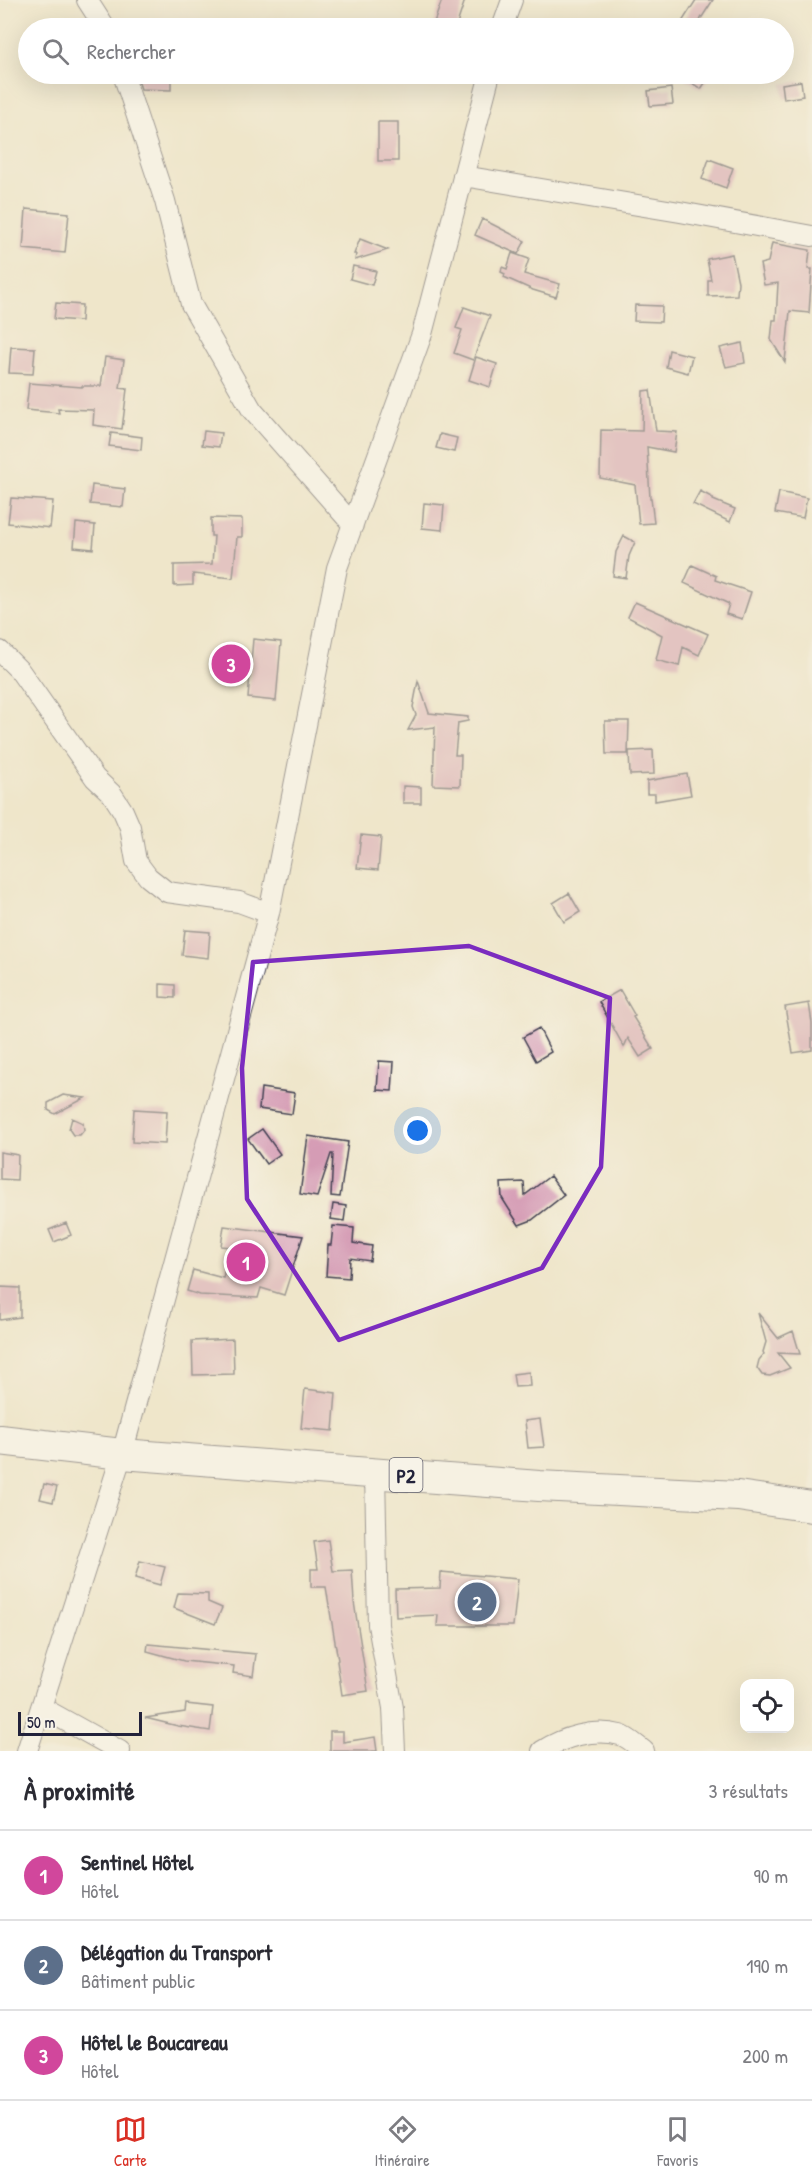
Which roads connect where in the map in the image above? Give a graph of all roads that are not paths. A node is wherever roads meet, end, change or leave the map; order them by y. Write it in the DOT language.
graph roads {
  1 [pos="87,0"];
  2 [pos="512,0"];
  3 [pos="99,18"];
  4 [pos="506,18"];
  5 [pos="126,84"];
  6 [pos="487,84"];
  7 [pos="464,176"];
  8 [pos="812,236"];
  9 [pos="352,525"];
  10 [pos="0,651"];
  11 [pos="269,914"];
  12 [pos="0,1440"];
  13 [pos="122,1454"];
  14 [pos="375,1472"];
  15 [pos="812,1507"];
  16 [pos="41,1707"];
  17 [pos="27,1751"];
  18 [pos="120,1751"];
  19 [pos="394,1751"];
  20 [pos="542,1751"];
  21 [pos="644,1751"];
  1 -- 3 [label="street"];
  2 -- 4 [label="street"];
  5 -- 9 [label="street"];
  6 -- 7 [label="street"];
  7 -- 8 [label="street"];
  7 -- 9 [label="street"];
  9 -- 11 [label="street"];
  10 -- 11 [label="street"];
  11 -- 13 [label="street"];
  12 -- 13 [label="main road, P2"];
  13 -- 14 [label="main road, P2"];
  13 -- 16 [label="street"];
  14 -- 15 [label="main road, P2"];
  14 -- 19 [label="street"];
  16 -- 17 [label="street"];
  16 -- 18 [label="street"];
  20 -- 21 [label="street"];
}
